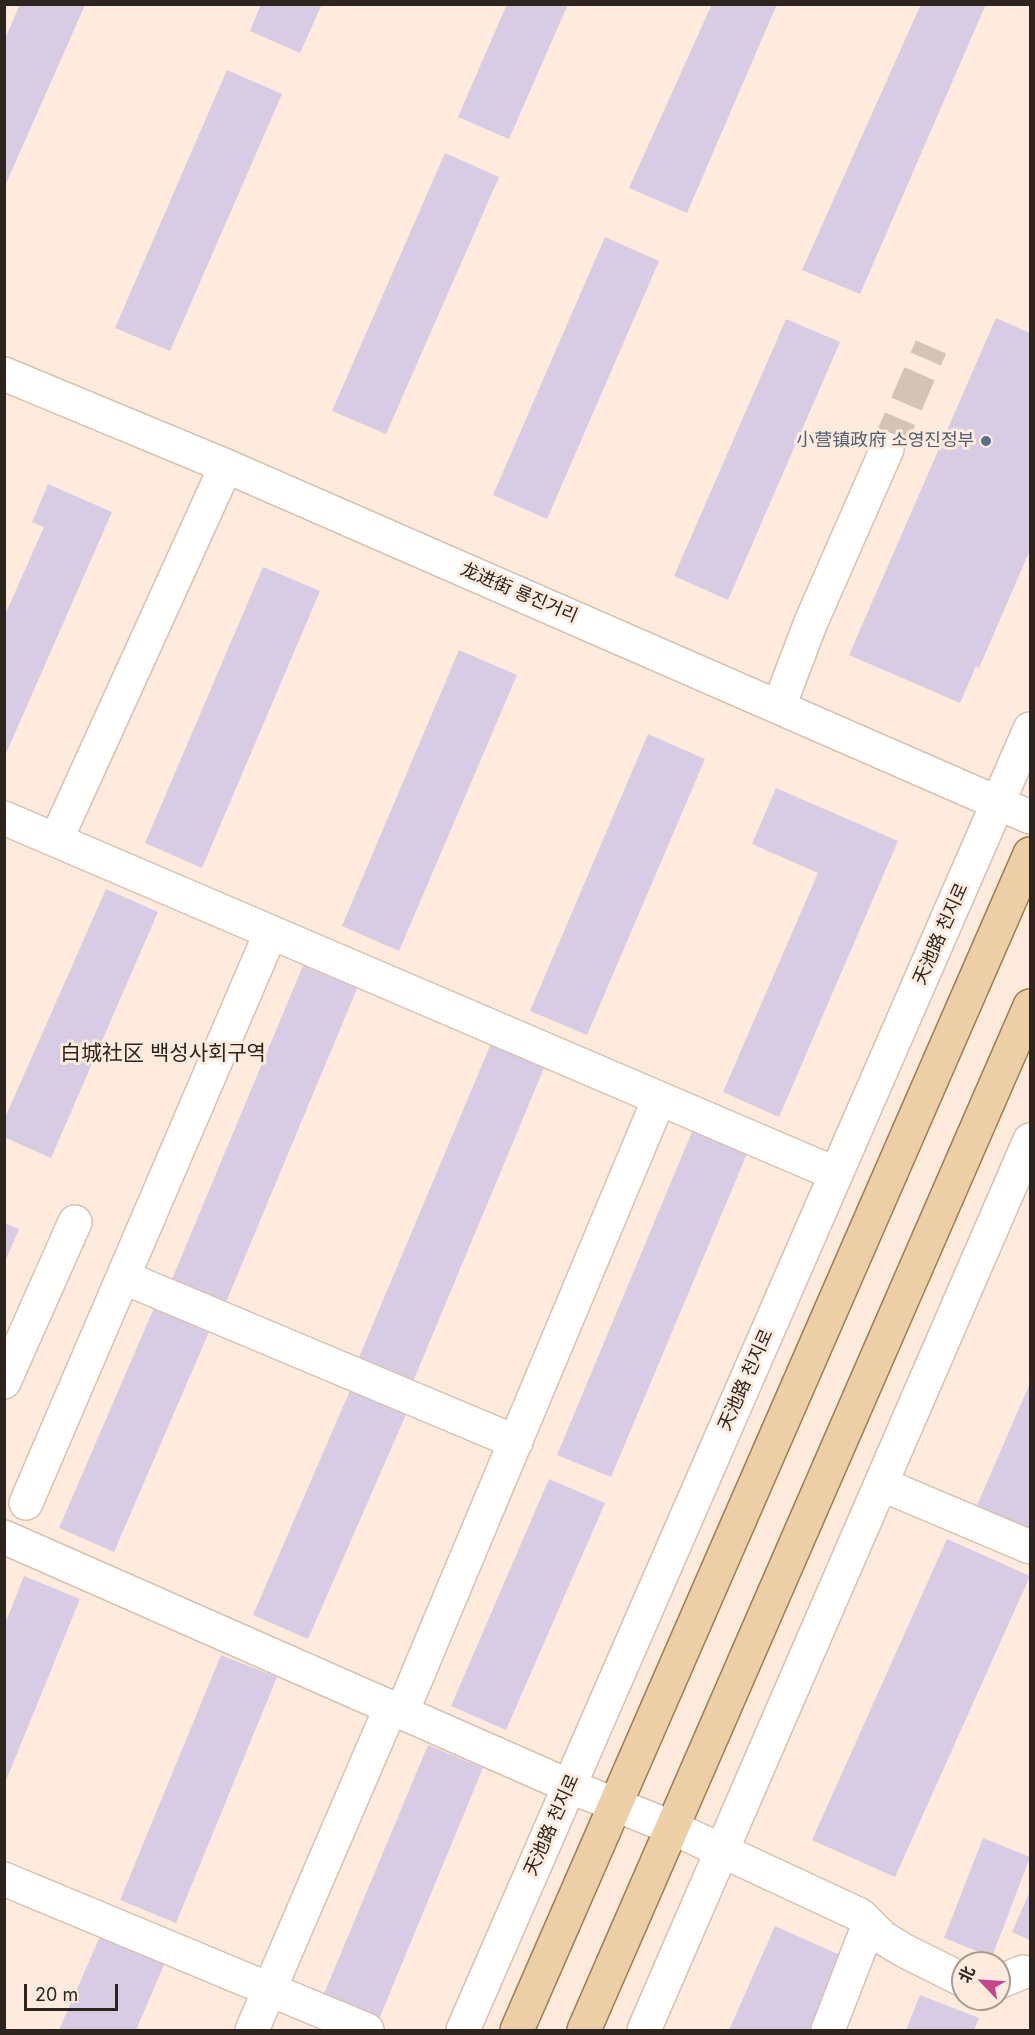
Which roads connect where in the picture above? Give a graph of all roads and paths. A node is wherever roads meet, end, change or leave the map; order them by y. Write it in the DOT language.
graph roads {
  1 [pos="4,374"];
  2 [pos="887,449"];
  3 [pos="225,466"];
  4 [pos="779,706"];
  5 [pos="1030,729"];
  6 [pos="999,802"];
  7 [pos="1030,817"];
  8 [pos="4,818"];
  9 [pos="56,840"];
  10 [pos="1030,854"];
  11 [pos="271,932"];
  12 [pos="1030,1006"];
  13 [pos="659,1099"];
  14 [pos="1029,1146"];
  15 [pos="836,1174"];
  16 [pos="75,1222"];
  17 [pos="123,1277"];
  18 [pos="4,1382"];
  19 [pos="516,1442"];
  20 [pos="881,1484"];
  21 [pos="26,1503"];
  22 [pos="4,1537"];
  23 [pos="1030,1547"];
  24 [pos="397,1710"];
  25 [pos="569,1786"];
  26 [pos="615,1805"];
  27 [pos="673,1828"];
  28 [pos="722,1851"];
  29 [pos="4,1880"];
  30 [pos="869,1924"];
  31 [pos="951,1974"];
  32 [pos="270,1990"];
  33 [pos="252,2031"];
  34 [pos="367,2031"];
  35 [pos="463,2031"];
  36 [pos="516,2031"];
  37 [pos="584,2031"];
  38 [pos="644,2031"];
  39 [pos="828,2031"];
  1 -- 3 [label="street, 龙进街 룡진거리"];
  2 -- 4 [label="street"];
  3 -- 4 [label="street, 龙进街 룡진거리"];
  3 -- 9 [label="street"];
  4 -- 6 [label="street, 龙进街 룡진거리"];
  5 -- 6 [label="street, 天池路 천지로"];
  6 -- 7 [label="street, 龙进街 룡진거리"];
  6 -- 15 [label="street, 天池路 천지로"];
  8 -- 9 [label="street"];
  9 -- 11 [label="street"];
  10 -- 26 [label="main road"];
  11 -- 13 [label="street"];
  11 -- 17 [label="street"];
  12 -- 27 [label="main road"];
  13 -- 15 [label="street"];
  13 -- 19 [label="street"];
  14 -- 20 [label="street"];
  15 -- 25 [label="street, 天池路 천지로"];
  16 -- 18 [label="street"];
  17 -- 19 [label="street"];
  17 -- 21 [label="street"];
  19 -- 24 [label="street"];
  20 -- 23 [label="street"];
  20 -- 28 [label="street"];
  22 -- 24 [label="street"];
  24 -- 25 [label="street"];
  24 -- 32 [label="street"];
  25 -- 26 [label="street"];
  25 -- 35 [label="street, 天池路 천지로"];
  26 -- 27 [label="street"];
  26 -- 36 [label="main road"];
  27 -- 28 [label="street"];
  27 -- 37 [label="main road"];
  28 -- 30 [label="street"];
  28 -- 38 [label="street"];
  29 -- 32 [label="street"];
  30 -- 31 [label="street"];
  30 -- 39 [label="street"];
  32 -- 33 [label="street"];
  32 -- 34 [label="street"];
}
